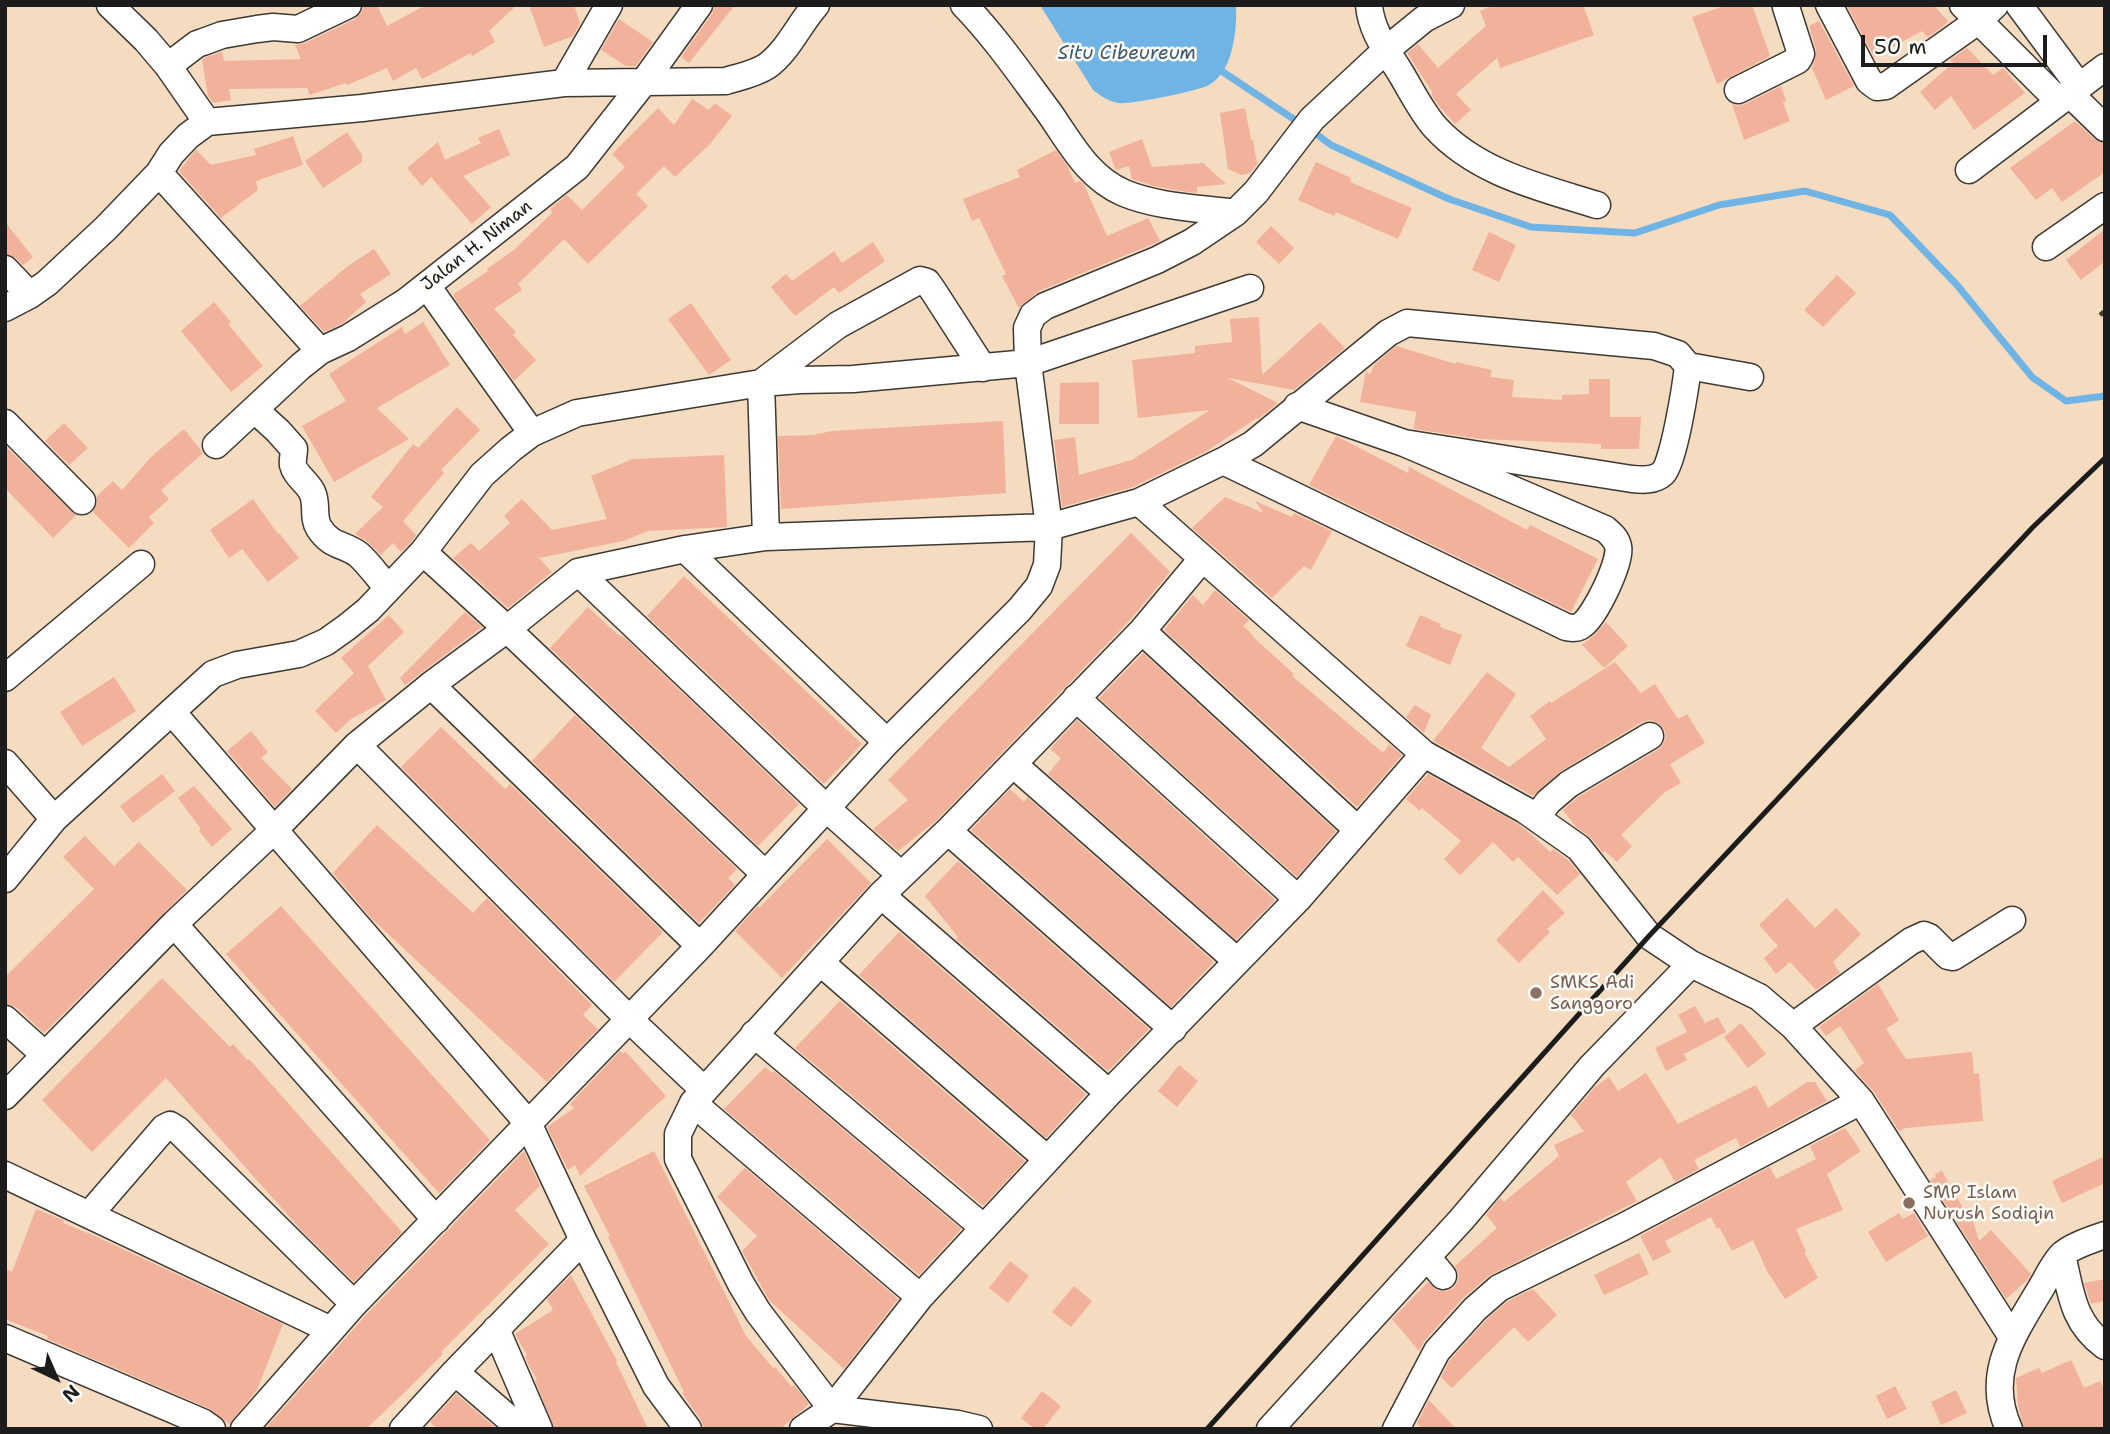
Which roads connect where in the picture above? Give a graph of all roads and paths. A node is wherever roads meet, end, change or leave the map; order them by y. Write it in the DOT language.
graph roads {
  1 [pos="110,5"];
  2 [pos="348,5"];
  3 [pos="609,5"];
  4 [pos="699,5"];
  5 [pos="816,5"];
  6 [pos="964,5"];
  7 [pos="1368,5"];
  8 [pos="1451,5"];
  9 [pos="1829,5"];
  10 [pos="2019,5"];
  11 [pos="1788,6"];
  12 [pos="1979,10"];
  13 [pos="1386,50"];
  14 [pos="168,66"];
  15 [pos="2105,66"];
  16 [pos="564,83"];
  17 [pos="643,83"];
  18 [pos="1738,90"];
  19 [pos="2069,93"];
  20 [pos="207,122"];
  21 [pos="2105,128"];
  22 [pos="1969,170"];
  23 [pos="159,173"];
  24 [pos="1597,205"];
  25 [pos="2105,206"];
  26 [pos="1235,213"];
  27 [pos="2046,247"];
  28 [pos="5,269"];
  29 [pos="427,286"];
  30 [pos="1250,288"];
  31 [pos="30,295"];
  32 [pos="5,307"];
  33 [pos="320,351"];
  34 [pos="1028,363"];
  35 [pos="1688,366"];
  36 [pos="984,368"];
  37 [pos="1750,377"];
  38 [pos="761,383"];
  39 [pos="1297,406"];
  40 [pos="255,410"];
  41 [pos="5,423"];
  42 [pos="532,433"];
  43 [pos="1404,443"];
  44 [pos="216,445"];
  45 [pos="1223,461"];
  46 [pos="82,501"];
  47 [pos="1139,502"];
  48 [pos="1049,527"];
  49 [pos="766,537"];
  50 [pos="685,549"];
  51 [pos="423,552"];
  52 [pos="1202,559"];
  53 [pos="141,564"];
  54 [pos="578,572"];
  55 [pos="388,587"];
  56 [pos="508,629"];
  57 [pos="1142,631"];
  58 [pos="5,678"];
  59 [pos="431,685"];
  60 [pos="1076,698"];
  61 [pos="172,712"];
  62 [pos="1650,736"];
  63 [pos="887,742"];
  64 [pos="357,746"];
  65 [pos="1424,754"];
  66 [pos="5,764"];
  67 [pos="1013,764"];
  68 [pos="826,808"];
  69 [pos="1537,817"];
  70 [pos="54,819"];
  71 [pos="273,831"];
  72 [pos="948,831"];
  73 [pos="1359,831"];
  74 [pos="765,874"];
  75 [pos="901,875"];
  76 [pos="5,879"];
  77 [pos="881,895"];
  78 [pos="1298,899"];
  79 [pos="2012,920"];
  80 [pos="174,924"];
  81 [pos="700,946"];
  82 [pos="1237,961"];
  83 [pos="821,962"];
  84 [pos="1691,964"];
  85 [pos="5,1019"];
  86 [pos="629,1019"];
  87 [pos="1793,1026"];
  88 [pos="1173,1029"];
  89 [pos="754,1034"];
  90 [pos="45,1055"];
  91 [pos="1109,1093"];
  92 [pos="5,1096"];
  93 [pos="699,1096"];
  94 [pos="1861,1101"];
  95 [pos="528,1123"];
  96 [pos="1047,1159"];
  97 [pos="5,1175"];
  98 [pos="89,1215"];
  99 [pos="436,1220"];
  100 [pos="984,1228"];
  101 [pos="2105,1235"];
  102 [pos="583,1240"];
  103 [pos="2062,1255"];
  104 [pos="920,1297"];
  105 [pos="354,1304"];
  106 [pos="496,1329"];
  107 [pos="331,1330"];
  108 [pos="2012,1337"];
  109 [pos="5,1338"];
  110 [pos="2105,1346"];
  111 [pos="455,1371"];
  112 [pos="832,1409"];
  113 [pos="807,1427"];
  114 [pos="212,1429"];
  115 [pos="244,1429"];
  116 [pos="403,1429"];
  117 [pos="521,1429"];
  118 [pos="539,1429"];
  119 [pos="688,1429"];
  120 [pos="979,1429"];
  121 [pos="1270,1429"];
  122 [pos="1396,1429"];
  123 [pos="2009,1429"];
  1 -- 14 [label="street"];
  2 -- 14 [label="street"];
  3 -- 16 [label="street"];
  4 -- 17 [label="street, Jalan H. Niman"];
  5 -- 17 [label="street"];
  6 -- 26 [label="street"];
  7 -- 13 [label="street"];
  8 -- 13 [label="street"];
  9 -- 12 [label="street"];
  10 -- 19 [label="street"];
  11 -- 18 [label="street"];
  12 -- 19 [label="street"];
  13 -- 24 [label="street"];
  13 -- 26 [label="street"];
  14 -- 20 [label="street"];
  15 -- 19 [label="street"];
  16 -- 17 [label="street"];
  16 -- 20 [label="street"];
  17 -- 29 [label="street, Jalan H. Niman"];
  19 -- 21 [label="street"];
  19 -- 22 [label="street"];
  20 -- 23 [label="street"];
  23 -- 31 [label="street"];
  23 -- 33 [label="street"];
  25 -- 27 [label="street"];
  26 -- 34 [label="street"];
  28 -- 31 [label="street"];
  29 -- 33 [label="street, Jalan H. Niman"];
  29 -- 42 [label="street"];
  30 -- 34 [label="street"];
  31 -- 32 [label="street"];
  33 -- 40 [label="street, Jalan H. Niman"];
  34 -- 36 [label="street"];
  34 -- 48 [label="street"];
  35 -- 37 [label="street"];
  35 -- 39 [label="street"];
  35 -- 43 [label="street"];
  36 -- 38 [label="street"];
  36 -- 38 [label="street"];
  38 -- 42 [label="street"];
  38 -- 49 [label="street"];
  39 -- 43 [label="street"];
  39 -- 45 [label="street"];
  40 -- 44 [label="street, Jalan H. Niman"];
  40 -- 55 [label="street"];
  41 -- 46 [label="street"];
  42 -- 51 [label="street"];
  43 -- 45 [label="street"];
  45 -- 47 [label="street"];
  47 -- 48 [label="street"];
  47 -- 52 [label="street"];
  48 -- 49 [label="street"];
  48 -- 63 [label="street"];
  49 -- 50 [label="street"];
  50 -- 54 [label="street"];
  50 -- 63 [label="street"];
  51 -- 55 [label="street"];
  51 -- 56 [label="street"];
  52 -- 57 [label="street"];
  52 -- 65 [label="street"];
  53 -- 58 [label="street"];
  54 -- 56 [label="street"];
  54 -- 68 [label="street"];
  55 -- 61 [label="street"];
  56 -- 59 [label="street"];
  56 -- 74 [label="street"];
  57 -- 60 [label="street"];
  57 -- 73 [label="street"];
  59 -- 64 [label="street"];
  59 -- 81 [label="street"];
  60 -- 67 [label="street"];
  60 -- 78 [label="street"];
  61 -- 70 [label="street"];
  61 -- 71 [label="street"];
  62 -- 69 [label="street"];
  63 -- 68 [label="street"];
  64 -- 71 [label="street"];
  64 -- 86 [label="street"];
  65 -- 69 [label="street"];
  65 -- 73 [label="street"];
  66 -- 70 [label="street"];
  67 -- 72 [label="street"];
  67 -- 82 [label="street"];
  68 -- 74 [label="street"];
  68 -- 75 [label="street"];
  69 -- 84 [label="street"];
  70 -- 76 [label="street"];
  71 -- 80 [label="street"];
  71 -- 95 [label="street"];
  72 -- 75 [label="street"];
  72 -- 88 [label="street"];
  73 -- 78 [label="street"];
  74 -- 81 [label="street"];
  75 -- 77 [label="street"];
  77 -- 83 [label="street"];
  77 -- 91 [label="street"];
  78 -- 82 [label="street"];
  79 -- 87 [label="street"];
  80 -- 90 [label="street"];
  80 -- 99 [label="street"];
  81 -- 86 [label="street"];
  82 -- 88 [label="street"];
  83 -- 89 [label="street"];
  83 -- 96 [label="street"];
  84 -- 87 [label="street"];
  84 -- 121 [label="street"];
  85 -- 90 [label="street"];
  86 -- 93 [label="street"];
  86 -- 95 [label="street"];
  87 -- 94 [label="street"];
  88 -- 91 [label="street"];
  89 -- 93 [label="street"];
  89 -- 100 [label="street"];
  90 -- 92 [label="street"];
  91 -- 96 [label="street"];
  93 -- 104 [label="street"];
  93 -- 112 [label="street"];
  94 -- 108 [label="street"];
  94 -- 122 [label="street"];
  95 -- 99 [label="street"];
  95 -- 102 [label="street"];
  96 -- 100 [label="street"];
  97 -- 98 [label="street"];
  98 -- 105 [label="street"];
  98 -- 107 [label="street"];
  99 -- 105 [label="street"];
  100 -- 104 [label="street"];
  101 -- 103 [label="street"];
  102 -- 106 [label="street"];
  102 -- 119 [label="street"];
  103 -- 108 [label="street"];
  103 -- 110 [label="street"];
  104 -- 112 [label="street"];
  105 -- 107 [label="street"];
  106 -- 111 [label="street"];
  106 -- 118 [label="street"];
  107 -- 115 [label="street"];
  108 -- 123 [label="street"];
  109 -- 114 [label="street"];
  111 -- 116 [label="street"];
  111 -- 117 [label="street"];
  112 -- 113 [label="street"];
  112 -- 120 [label="street"];
}
